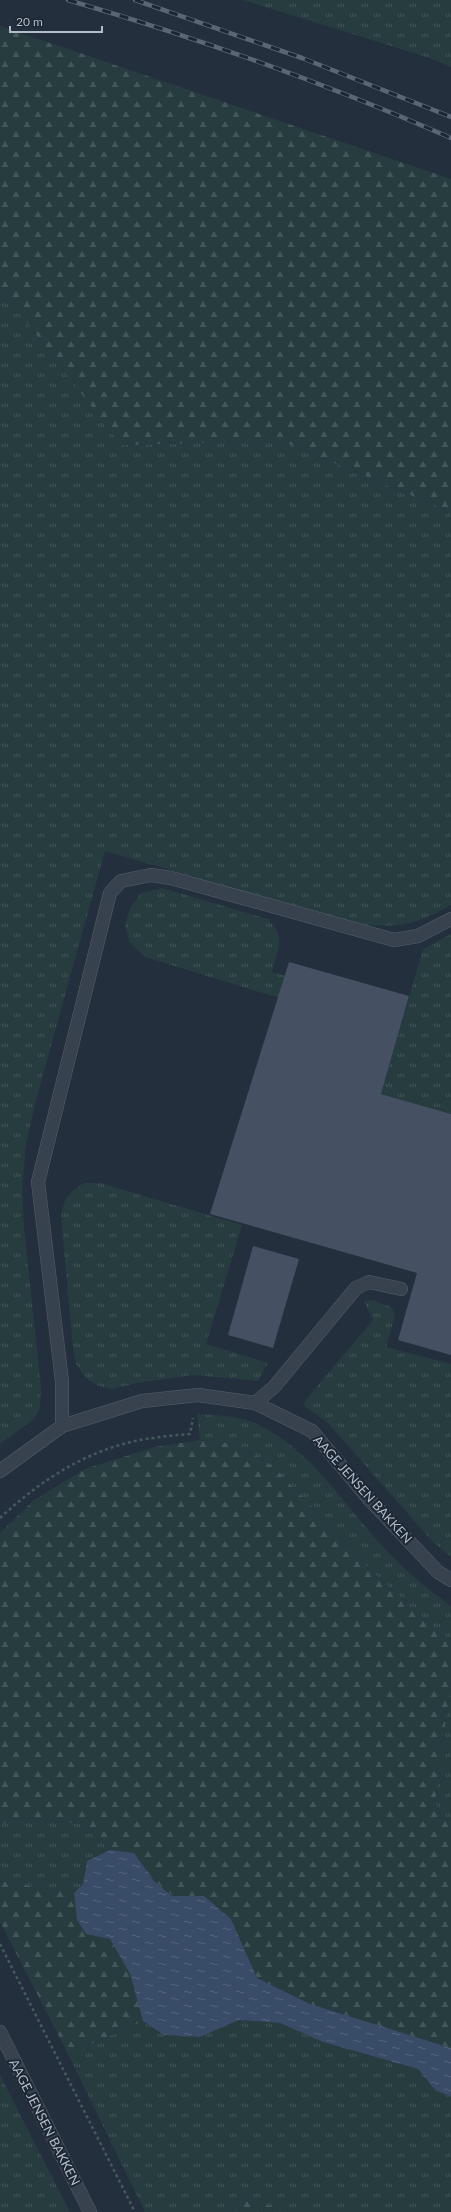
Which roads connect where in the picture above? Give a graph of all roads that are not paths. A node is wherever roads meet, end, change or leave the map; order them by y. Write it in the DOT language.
graph roads {
  1 [pos="451,919"];
  2 [pos="401,1289"];
  3 [pos="255,1403"];
  4 [pos="62,1426"];
  5 [pos="0,1471"];
  6 [pos="451,1580"];
  7 [pos="0,2032"];
  8 [pos="90,2212"];
  1 -- 4 [label="lane"];
  2 -- 3 [label="lane"];
  3 -- 4 [label="lane, AAGE JENSEN BAKKEN"];
  3 -- 6 [label="lane, AAGE JENSEN BAKKEN"];
  4 -- 5 [label="lane, AAGE JENSEN BAKKEN"];
  7 -- 8 [label="lane, AAGE JENSEN BAKKEN"];
}
